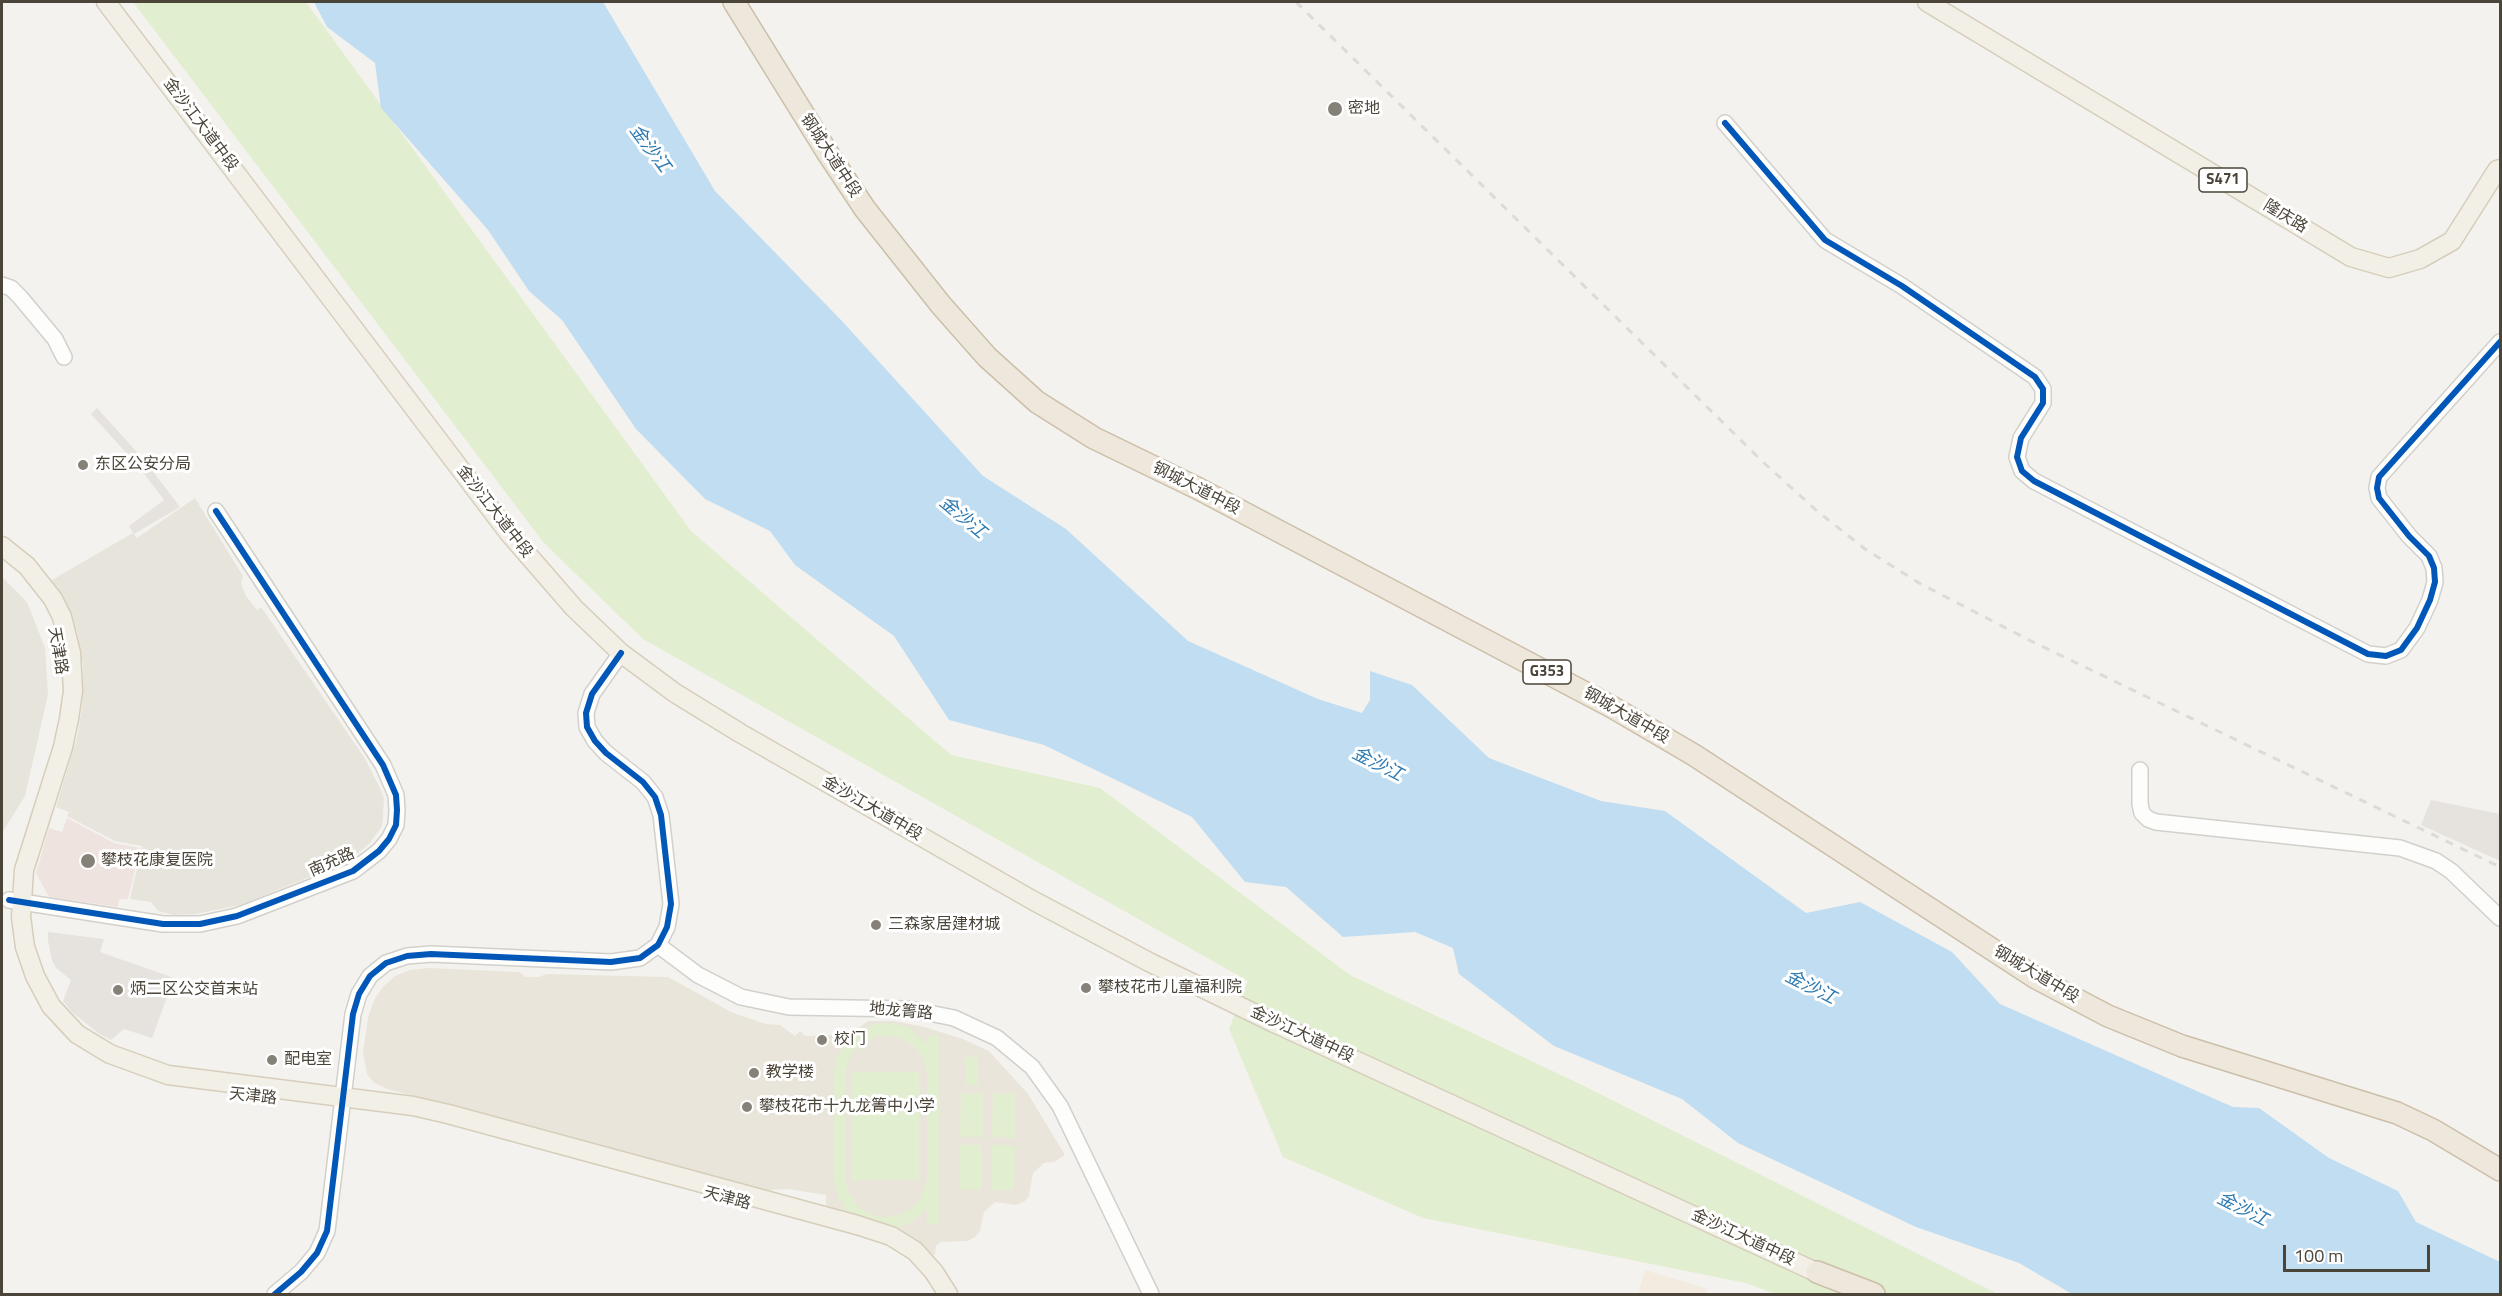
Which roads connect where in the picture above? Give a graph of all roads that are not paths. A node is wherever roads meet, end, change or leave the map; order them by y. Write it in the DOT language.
graph roads {
  1 [pos="106,2"];
  2 [pos="734,2"];
  3 [pos="1927,2"];
  4 [pos="1725,123"];
  5 [pos="2500,165"];
  6 [pos="2,272"];
  7 [pos="2,285"];
  8 [pos="20,297"];
  9 [pos="2500,342"];
  10 [pos="64,357"];
  11 [pos="216,511"];
  12 [pos="2,546"];
  13 [pos="2,560"];
  14 [pos="621,653"];
  15 [pos="2140,770"];
  16 [pos="15,901"];
  17 [pos="2500,918"];
  18 [pos="658,945"];
  19 [pos="342,1102"];
  20 [pos="2500,1170"];
  21 [pos="1817,1272"];
  22 [pos="275,1294"];
  23 [pos="936,1294"];
  24 [pos="948,1294"];
  25 [pos="1151,1294"];
  26 [pos="1863,1294"];
  27 [pos="1874,1294"];
  1 -- 14 [label="main road, 金沙江大道中段"];
  2 -- 20 [label="highway, 钢城大道中段 / G353"];
  3 -- 5 [label="main road, 隆庆路 / S471"];
  4 -- 9 [label="street"];
  6 -- 8 [label="street"];
  7 -- 8 [label="street"];
  8 -- 10 [label="street"];
  11 -- 16 [label="street, 南充路"];
  12 -- 16 [label="main road"];
  13 -- 16 [label="main road, 天津路"];
  14 -- 18 [label="street"];
  14 -- 21 [label="main road, 金沙江大道中段"];
  15 -- 17 [label="street"];
  16 -- 19 [label="main road, 天津路"];
  18 -- 19 [label="street"];
  18 -- 25 [label="street, 地龙箐路"];
  19 -- 22 [label="street"];
  19 -- 23 [label="main road, 天津路"];
  19 -- 24 [label="main road"];
  21 -- 26 [label="main road, 金沙江大道中段"];
  21 -- 27 [label="highway"];
}
